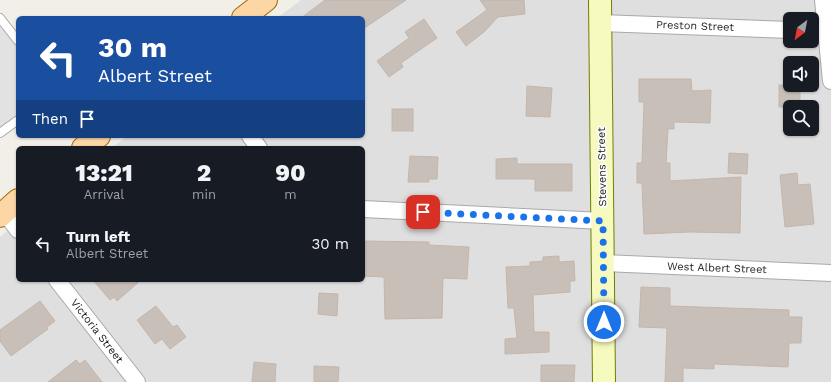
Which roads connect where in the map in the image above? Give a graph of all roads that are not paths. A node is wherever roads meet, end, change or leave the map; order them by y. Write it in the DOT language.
graph roads {
  1 [pos="266,0"];
  2 [pos="600,0"];
  3 [pos="823,0"];
  4 [pos="246,16"];
  5 [pos="0,18"];
  6 [pos="600,22"];
  7 [pos="783,30"];
  8 [pos="819,31"];
  9 [pos="16,39"];
  10 [pos="831,81"];
  11 [pos="16,122"];
  12 [pos="0,134"];
  13 [pos="96,138"];
  14 [pos="86,146"];
  15 [pos="7,209"];
  16 [pos="365,209"];
  17 [pos="603,221"];
  18 [pos="16,226"];
  19 [pos="604,263"];
  20 [pos="831,273"];
  21 [pos="59,282"];
  22 [pos="137,382"];
  23 [pos="604,382"];
  1 -- 4 [label="main road"];
  2 -- 6 [label="main road, Stevens Street"];
  3 -- 8 [label="street"];
  5 -- 9 [label="lane"];
  6 -- 7 [label="street, Preston Street"];
  6 -- 17 [label="main road, Stevens Street"];
  8 -- 10 [label="street"];
  11 -- 12 [label="lane"];
  13 -- 14 [label="main road"];
  15 -- 18 [label="street"];
  16 -- 17 [label="street"];
  17 -- 19 [label="main road, Stevens Street"];
  19 -- 20 [label="street, West Albert Street"];
  19 -- 23 [label="main road, Stevens Street"];
  21 -- 22 [label="street, Victoria Street"];
}
